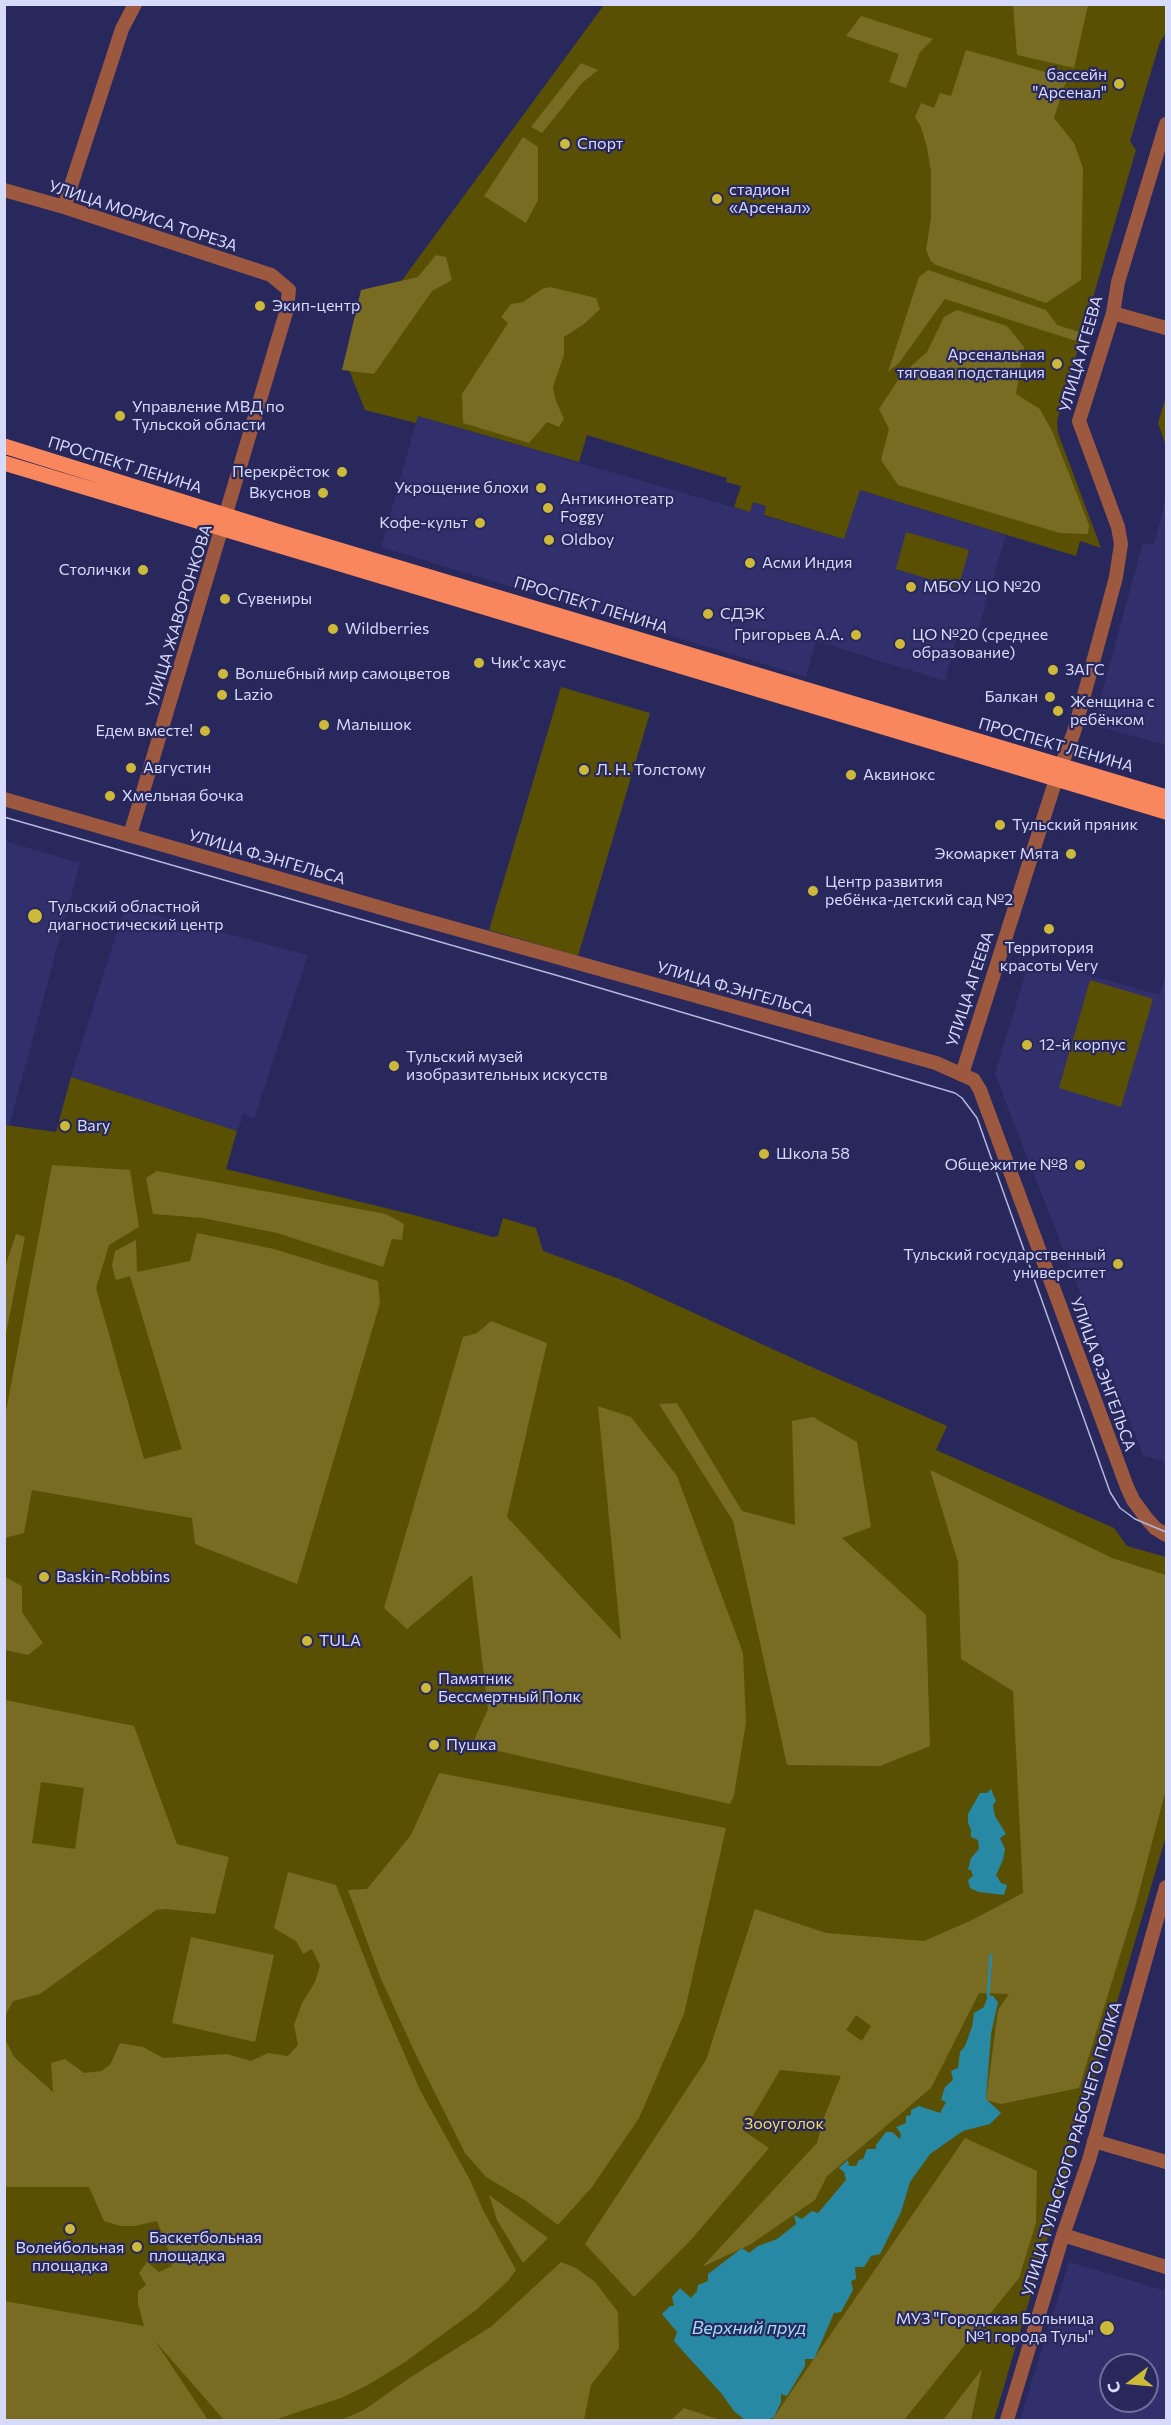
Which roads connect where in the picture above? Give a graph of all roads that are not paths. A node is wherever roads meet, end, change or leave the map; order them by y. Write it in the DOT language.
graph roads {
  1 [pos="135,4"];
  2 [pos="1167,124"];
  3 [pos="4,190"];
  4 [pos="64,207"];
  5 [pos="272,275"];
  6 [pos="1113,313"];
  7 [pos="1167,328"];
  8 [pos="4,446"];
  9 [pos="4,464"];
  10 [pos="225,522"];
  11 [pos="1059,772"];
  12 [pos="1167,797"];
  13 [pos="4,799"];
  14 [pos="1167,812"];
  15 [pos="130,835"];
  16 [pos="962,1074"];
  17 [pos="1167,1535"];
  18 [pos="1167,1887"];
  19 [pos="1094,2141"];
  20 [pos="1167,2162"];
  21 [pos="1063,2235"];
  22 [pos="1167,2267"];
  23 [pos="1007,2421"];
  1 -- 4 [label="street"];
  2 -- 6 [label="street, УЛИЦА АГЕЕВА"];
  3 -- 4 [label="street, УЛИЦА МОРИСА ТОРЕЗА"];
  4 -- 5 [label="street, УЛИЦА МОРИСА ТОРЕЗА"];
  5 -- 10 [label="street, УЛИЦА ЖАВОРОНКОВА"];
  6 -- 7 [label="street"];
  6 -- 11 [label="street, УЛИЦА АГЕЕВА"];
  8 -- 10 [label="main road, ПРОСПЕКТ ЛЕНИНА"];
  9 -- 10 [label="main road, ПРОСПЕКТ ЛЕНИНА"];
  10 -- 11 [label="main road, ПРОСПЕКТ ЛЕНИНА"];
  10 -- 15 [label="street, УЛИЦА ЖАВОРОНКОВА"];
  11 -- 12 [label="main road, ПРОСПЕКТ ЛЕНИНА"];
  11 -- 14 [label="main road, ПРОСПЕКТ ЛЕНИНА"];
  11 -- 16 [label="street, УЛИЦА АГЕЕВА"];
  13 -- 15 [label="street, УЛИЦА Ф.ЭНГЕЛЬСА"];
  15 -- 16 [label="street, УЛИЦА Ф.ЭНГЕЛЬСА"];
  16 -- 17 [label="street, УЛИЦА Ф.ЭНГЕЛЬСА"];
  18 -- 19 [label="street, УЛИЦА ТУЛЬСКОГО РАБОЧЕГО ПОЛКА"];
  19 -- 20 [label="street"];
  19 -- 21 [label="street, УЛИЦА ТУЛЬСКОГО РАБОЧЕГО ПОЛКА"];
  21 -- 22 [label="street"];
  21 -- 23 [label="street, УЛИЦА ТУЛЬСКОГО РАБОЧЕГО ПОЛКА"];
}
